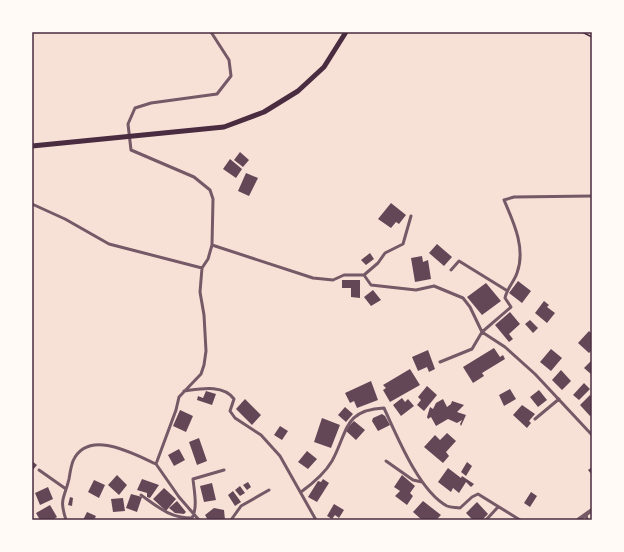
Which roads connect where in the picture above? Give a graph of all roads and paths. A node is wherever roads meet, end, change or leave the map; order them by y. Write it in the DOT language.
graph roads {
  1 [pos="211,32"];
  2 [pos="346,32"];
  3 [pos="582,32"];
  4 [pos="592,37"];
  5 [pos="32,146"];
  6 [pos="592,196"];
  7 [pos="32,204"];
  8 [pos="411,216"];
  9 [pos="212,245"];
  10 [pos="202,268"];
  11 [pos="450,270"];
  12 [pos="364,275"];
  13 [pos="506,290"];
  14 [pos="482,332"];
  15 [pos="440,362"];
  16 [pos="184,391"];
  17 [pos="559,398"];
  18 [pos="535,419"];
  19 [pos="592,435"];
  20 [pos="386,461"];
  21 [pos="156,464"];
  22 [pos="39,470"];
  23 [pos="224,470"];
  24 [pos="422,482"];
  25 [pos="66,489"];
  26 [pos="269,490"];
  27 [pos="301,492"];
  28 [pos="141,495"];
  29 [pos="498,508"];
  30 [pos="592,510"];
  31 [pos="195,514"];
  32 [pos="586,514"];
  33 [pos="66,520"];
  34 [pos="199,520"];
  35 [pos="231,520"];
  36 [pos="316,520"];
  37 [pos="486,520"];
  38 [pos="520,520"];
  39 [pos="578,520"];
  40 [pos="587,520"];
  1 -- 9 [label="street"];
  2 -- 5 [label="main road"];
  3 -- 4 [label="path"];
  6 -- 13 [label="street"];
  7 -- 10 [label="street"];
  8 -- 12 [label="street"];
  9 -- 10 [label="street"];
  9 -- 12 [label="street"];
  10 -- 16 [label="street"];
  11 -- 13 [label="street"];
  12 -- 14 [label="street"];
  13 -- 14 [label="street"];
  14 -- 15 [label="street"];
  14 -- 17 [label="street"];
  16 -- 21 [label="street"];
  16 -- 27 [label="street"];
  17 -- 18 [label="street"];
  17 -- 19 [label="street"];
  20 -- 24 [label="street"];
  21 -- 25 [label="street"];
  21 -- 31 [label="street"];
  22 -- 25 [label="street"];
  23 -- 31 [label="street"];
  24 -- 27 [label="street"];
  24 -- 29 [label="street"];
  25 -- 33 [label="street"];
  26 -- 35 [label="street"];
  27 -- 36 [label="street"];
  28 -- 31 [label="street"];
  29 -- 37 [label="street"];
  29 -- 38 [label="street"];
  30 -- 32 [label="street"];
  31 -- 34 [label="street"];
  32 -- 39 [label="street"];
  32 -- 40 [label="street"];
}
